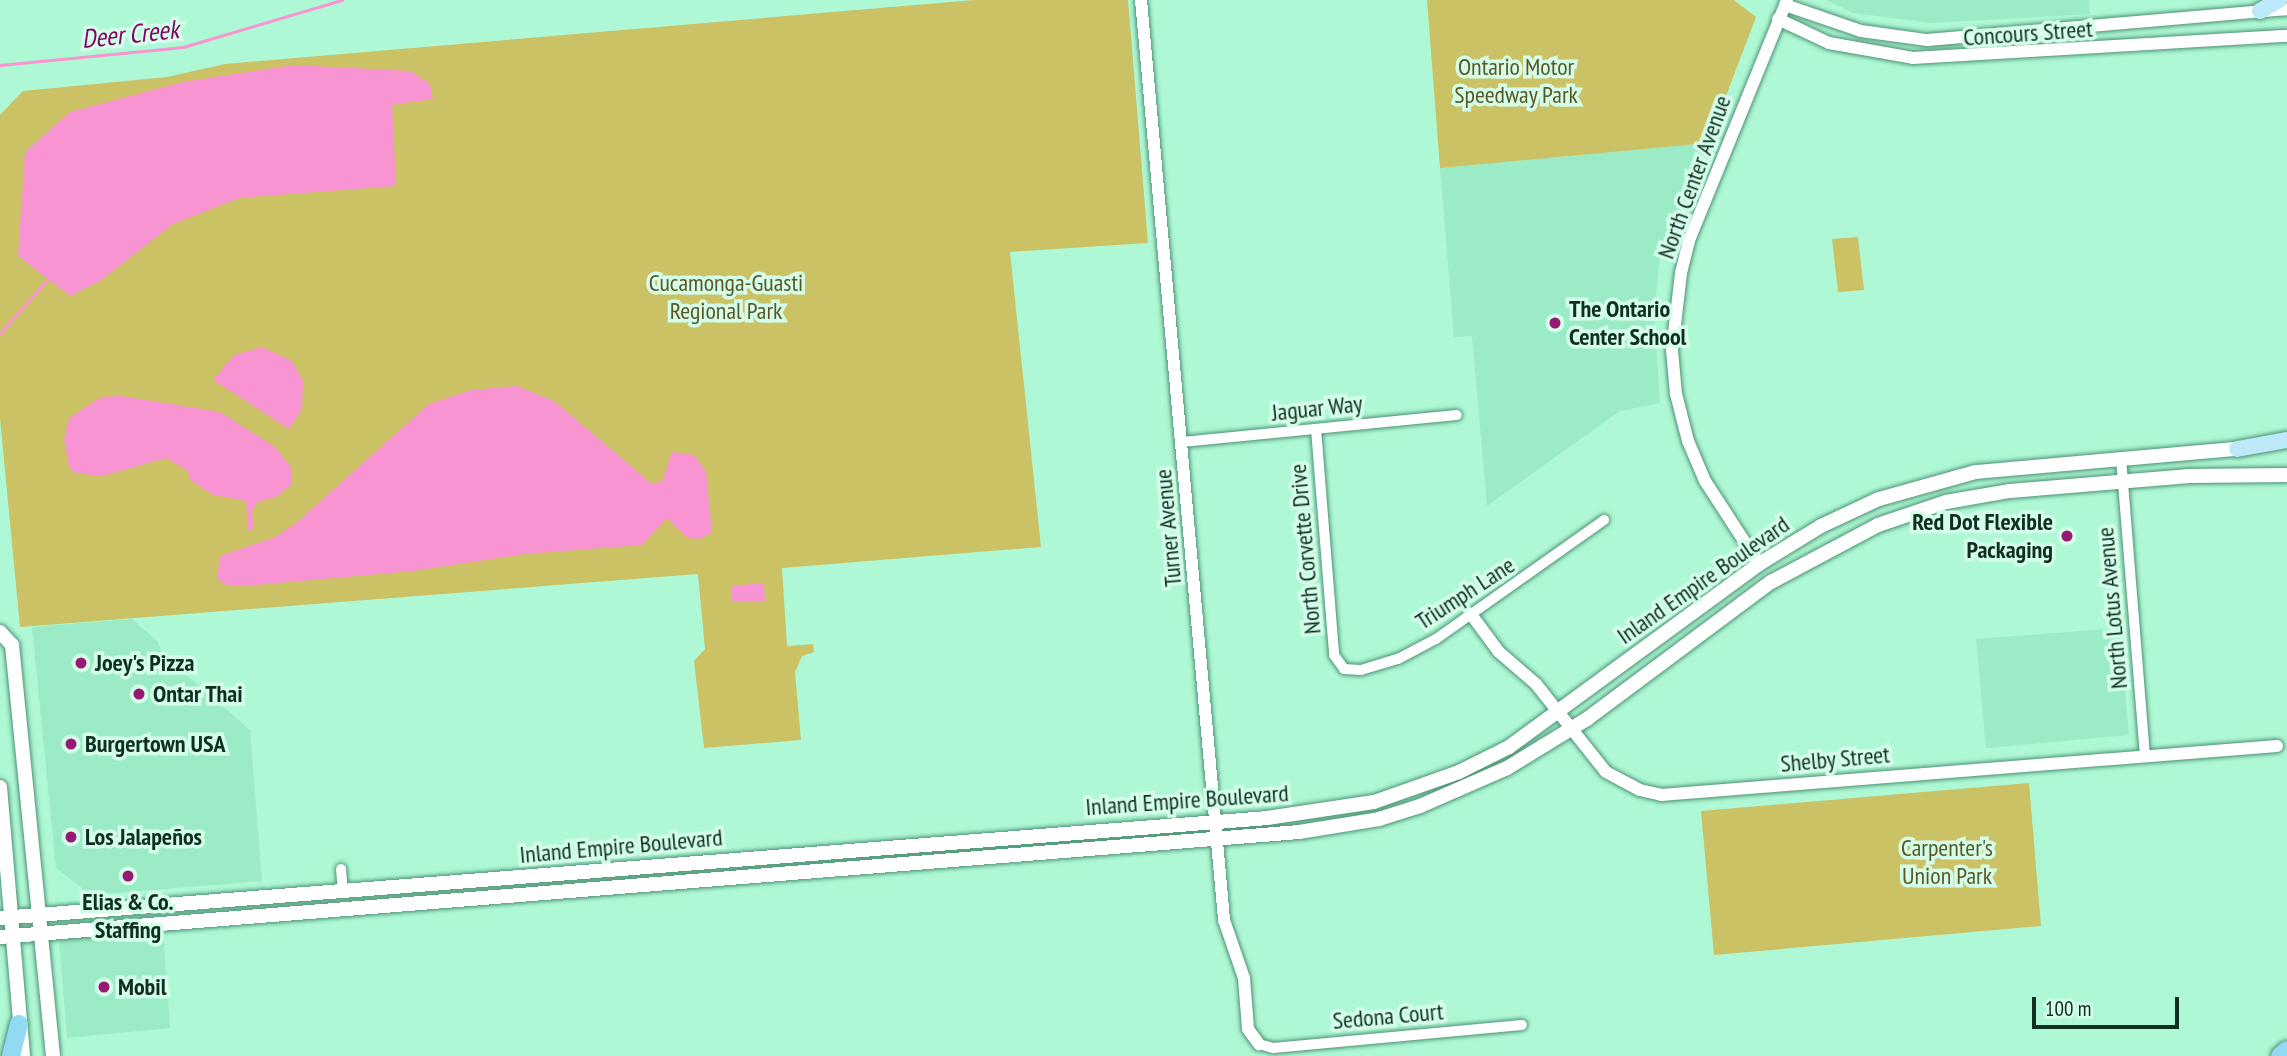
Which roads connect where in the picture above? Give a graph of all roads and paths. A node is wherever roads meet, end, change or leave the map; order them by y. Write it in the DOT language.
graph roads {
  1 [pos="1142,0"];
  2 [pos="2279,0"];
  3 [pos="1786,3"];
  4 [pos="2287,9"];
  5 [pos="2260,11"];
  6 [pos="1778,19"];
  7 [pos="2287,36"];
  8 [pos="1457,415"];
  9 [pos="1316,429"];
  10 [pos="2287,440"];
  11 [pos="1181,442"];
  12 [pos="2287,446"];
  13 [pos="2237,449"];
  14 [pos="2121,458"];
  15 [pos="2287,475"];
  16 [pos="2122,481"];
  17 [pos="1604,520"];
  18 [pos="1759,564"];
  19 [pos="1771,582"];
  20 [pos="1473,617"];
  21 [pos="0,632"];
  22 [pos="1337,664"];
  23 [pos="1558,713"];
  24 [pos="1570,730"];
  25 [pos="2277,746"];
  26 [pos="2146,755"];
  27 [pos="0,787"];
  28 [pos="1215,822"];
  29 [pos="1217,839"];
  30 [pos="341,869"];
  31 [pos="342,891"];
  32 [pos="41,915"];
  33 [pos="6,918"];
  34 [pos="43,933"];
  35 [pos="6,937"];
  36 [pos="19,1024"];
  37 [pos="1522,1025"];
  38 [pos="1259,1044"];
  39 [pos="2287,1050"];
  40 [pos="11,1056"];
  41 [pos="23,1056"];
  42 [pos="53,1056"];
  43 [pos="2280,1056"];
  1 -- 11 [label="street, Turner Avenue"];
  2 -- 5 [label="main road"];
  3 -- 5 [label="street, Concours Street"];
  3 -- 6 [label="street, North Center Avenue"];
  4 -- 5 [label="street, Concours Street"];
  6 -- 7 [label="street, Concours Street"];
  6 -- 18 [label="street, North Center Avenue"];
  8 -- 9 [label="street, Jaguar Way"];
  9 -- 11 [label="street, Jaguar Way"];
  9 -- 22 [label="street, North Corvette Drive"];
  10 -- 13 [label="main road"];
  11 -- 28 [label="street, Turner Avenue"];
  12 -- 13 [label="main road, Inland Empire Boulevard"];
  13 -- 14 [label="main road, Inland Empire Boulevard"];
  14 -- 16 [label="street, North Lotus Avenue"];
  14 -- 18 [label="main road, Inland Empire Boulevard"];
  15 -- 16 [label="main road, Inland Empire Boulevard"];
  16 -- 19 [label="main road, Inland Empire Boulevard"];
  16 -- 26 [label="street, North Lotus Avenue"];
  17 -- 20 [label="street, Triumph Lane"];
  18 -- 19 [label="main road"];
  18 -- 23 [label="main road, Inland Empire Boulevard"];
  19 -- 24 [label="main road, Inland Empire Boulevard"];
  20 -- 22 [label="street, Triumph Lane"];
  20 -- 23 [label="street, Shelby Street"];
  21 -- 32 [label="main road"];
  23 -- 24 [label="street, Shelby Street"];
  23 -- 28 [label="main road, Inland Empire Boulevard"];
  24 -- 26 [label="street, Shelby Street"];
  24 -- 29 [label="main road, Inland Empire Boulevard"];
  25 -- 26 [label="street, Shelby Street"];
  27 -- 33 [label="main road"];
  28 -- 29 [label="street, Turner Avenue"];
  28 -- 31 [label="main road, Inland Empire Boulevard"];
  29 -- 34 [label="main road, Inland Empire Boulevard"];
  29 -- 38 [label="street, Turner Avenue"];
  30 -- 31 [label="street"];
  31 -- 32 [label="main road, Inland Empire Boulevard"];
  32 -- 33 [label="main road, Inland Empire Boulevard"];
  32 -- 34 [label="main road"];
  33 -- 35 [label="main road"];
  34 -- 35 [label="main road, Inland Empire Boulevard"];
  34 -- 42 [label="main road"];
  35 -- 36 [label="main road"];
  36 -- 40 [label="highway"];
  36 -- 41 [label="main road"];
  37 -- 38 [label="street, Sedona Court"];
  39 -- 43 [label="highway"];
}
